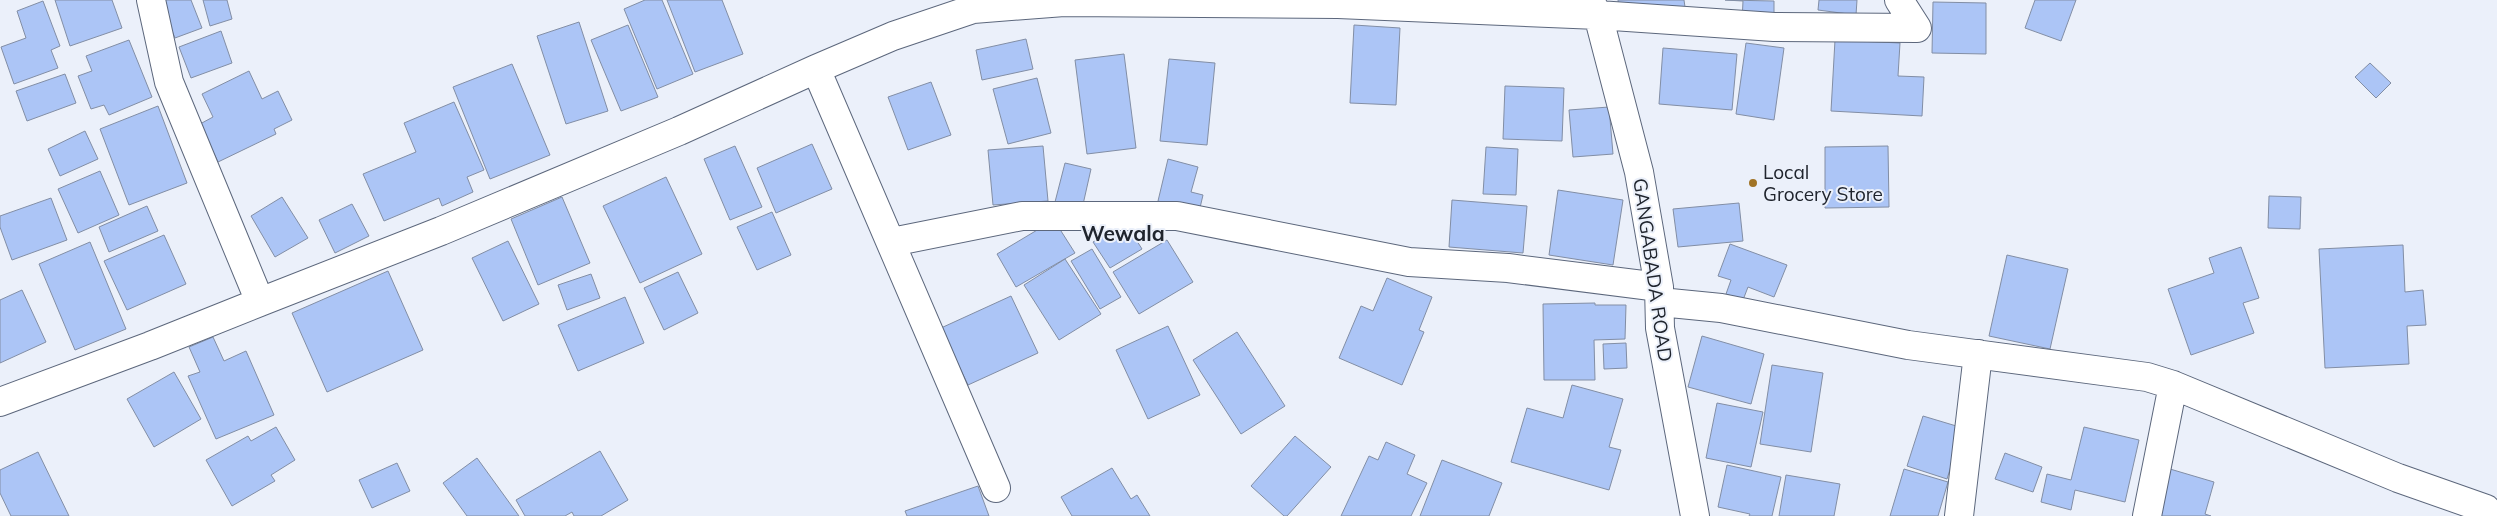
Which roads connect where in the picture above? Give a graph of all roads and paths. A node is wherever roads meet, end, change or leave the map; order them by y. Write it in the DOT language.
graph roads {
  1 [pos="151,0"];
  2 [pos="1899,0"];
  3 [pos="1092,1"];
  4 [pos="1594,7"];
  5 [pos="816,69"];
  6 [pos="892,242"];
  7 [pos="1660,294"];
  8 [pos="260,302"];
  9 [pos="1978,354"];
  10 [pos="2173,385"];
  11 [pos="0,402"];
  12 [pos="996,488"];
  13 [pos="2486,509"];
  14 [pos="1695,516"];
  15 [pos="1959,516"];
  16 [pos="2147,516"];
  1 -- 8 [label="street"];
  2 -- 4 [label="street"];
  3 -- 4 [label="street"];
  3 -- 5 [label="street"];
  4 -- 7 [label="street, GANGABADA ROAD"];
  5 -- 6 [label="street"];
  5 -- 8 [label="street"];
  6 -- 7 [label="street"];
  6 -- 12 [label="street"];
  7 -- 9 [label="street"];
  7 -- 14 [label="street, GANGABADA ROAD"];
  8 -- 11 [label="street"];
  9 -- 10 [label="street"];
  9 -- 15 [label="street"];
  10 -- 13 [label="street"];
  10 -- 16 [label="street"];
}
